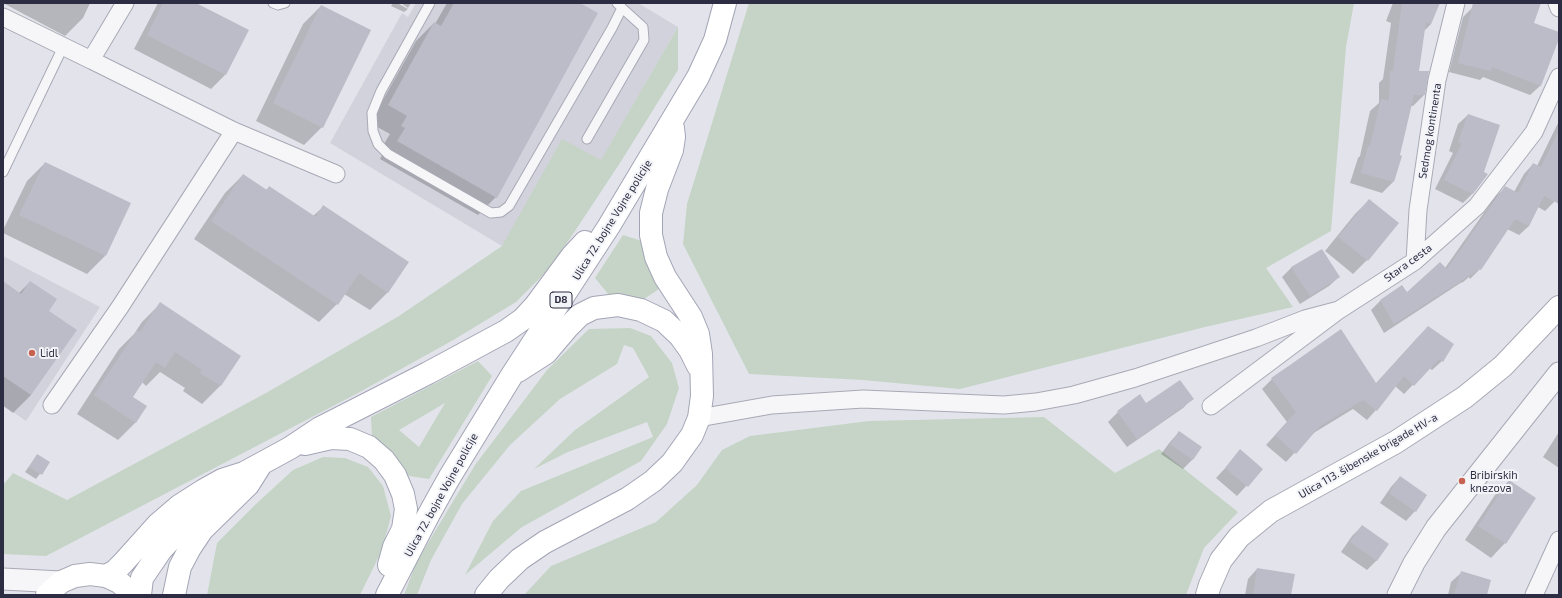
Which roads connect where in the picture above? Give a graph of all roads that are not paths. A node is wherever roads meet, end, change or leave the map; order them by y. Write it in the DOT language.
graph roads {
  1 [pos="125,3"];
  2 [pos="273,3"];
  3 [pos="285,3"];
  4 [pos="430,3"];
  5 [pos="725,3"];
  6 [pos="1456,3"];
  7 [pos="1557,3"];
  8 [pos="620,6"];
  9 [pos="1559,8"];
  10 [pos="3,17"];
  11 [pos="63,47"];
  12 [pos="91,60"];
  13 [pos="1559,77"];
  14 [pos="672,123"];
  15 [pos="234,131"];
  16 [pos="587,139"];
  17 [pos="3,172"];
  18 [pos="336,174"];
  19 [pos="610,226"];
  20 [pos="1415,261"];
  21 [pos="1559,307"];
  22 [pos="1340,310"];
  23 [pos="701,371"];
  24 [pos="1559,373"];
  25 [pos="512,375"];
  26 [pos="52,405"];
  27 [pos="1211,406"];
  28 [pos="699,418"];
  29 [pos="290,448"];
  30 [pos="253,468"];
  31 [pos="1559,540"];
  32 [pos="106,576"];
  33 [pos="3,579"];
  34 [pos="54,589"];
  35 [pos="3,592"];
  36 [pos="388,593"];
  37 [pos="7,595"];
  38 [pos="134,595"];
  39 [pos="140,595"];
  40 [pos="174,595"];
  41 [pos="486,595"];
  42 [pos="1207,595"];
  43 [pos="1398,595"];
  44 [pos="1534,595"];
  1 -- 12 [label="street"];
  2 -- 3 [label="lane"];
  4 -- 8 [label="lane"];
  5 -- 14 [label="main road, Ulica 72. bojne Vojne policije / D8"];
  6 -- 20 [label="street, Sedmog kontinenta"];
  7 -- 9 [label="street"];
  8 -- 16 [label="lane"];
  10 -- 11 [label="street"];
  11 -- 12 [label="street"];
  11 -- 17 [label="lane"];
  12 -- 15 [label="street"];
  13 -- 20 [label="street, Stara cesta"];
  14 -- 19 [label="main road, Ulica 72. bojne Vojne policije / D8"];
  14 -- 23 [label="main road"];
  15 -- 18 [label="street"];
  15 -- 26 [label="street"];
  19 -- 25 [label="main road, Ulica 72. bojne Vojne policije / D8"];
  19 -- 29 [label="main road"];
  20 -- 22 [label="street, Stara cesta"];
  21 -- 42 [label="main road, Ulica 113. šibenske brigade HV-a"];
  22 -- 27 [label="street, Stara cesta"];
  22 -- 28 [label="street"];
  23 -- 25 [label="main road"];
  23 -- 28 [label="main road"];
  24 -- 43 [label="street"];
  25 -- 36 [label="main road, Ulica 72. bojne Vojne policije / D8"];
  28 -- 41 [label="main road"];
  29 -- 30 [label="main road"];
  29 -- 36 [label="main road"];
  30 -- 32 [label="main road"];
  30 -- 39 [label="main road"];
  30 -- 40 [label="main road"];
  31 -- 44 [label="street"];
  32 -- 34 [label="main road"];
  32 -- 38 [label="main road"];
  33 -- 34 [label="street"];
  35 -- 37 [label="street"];
}
